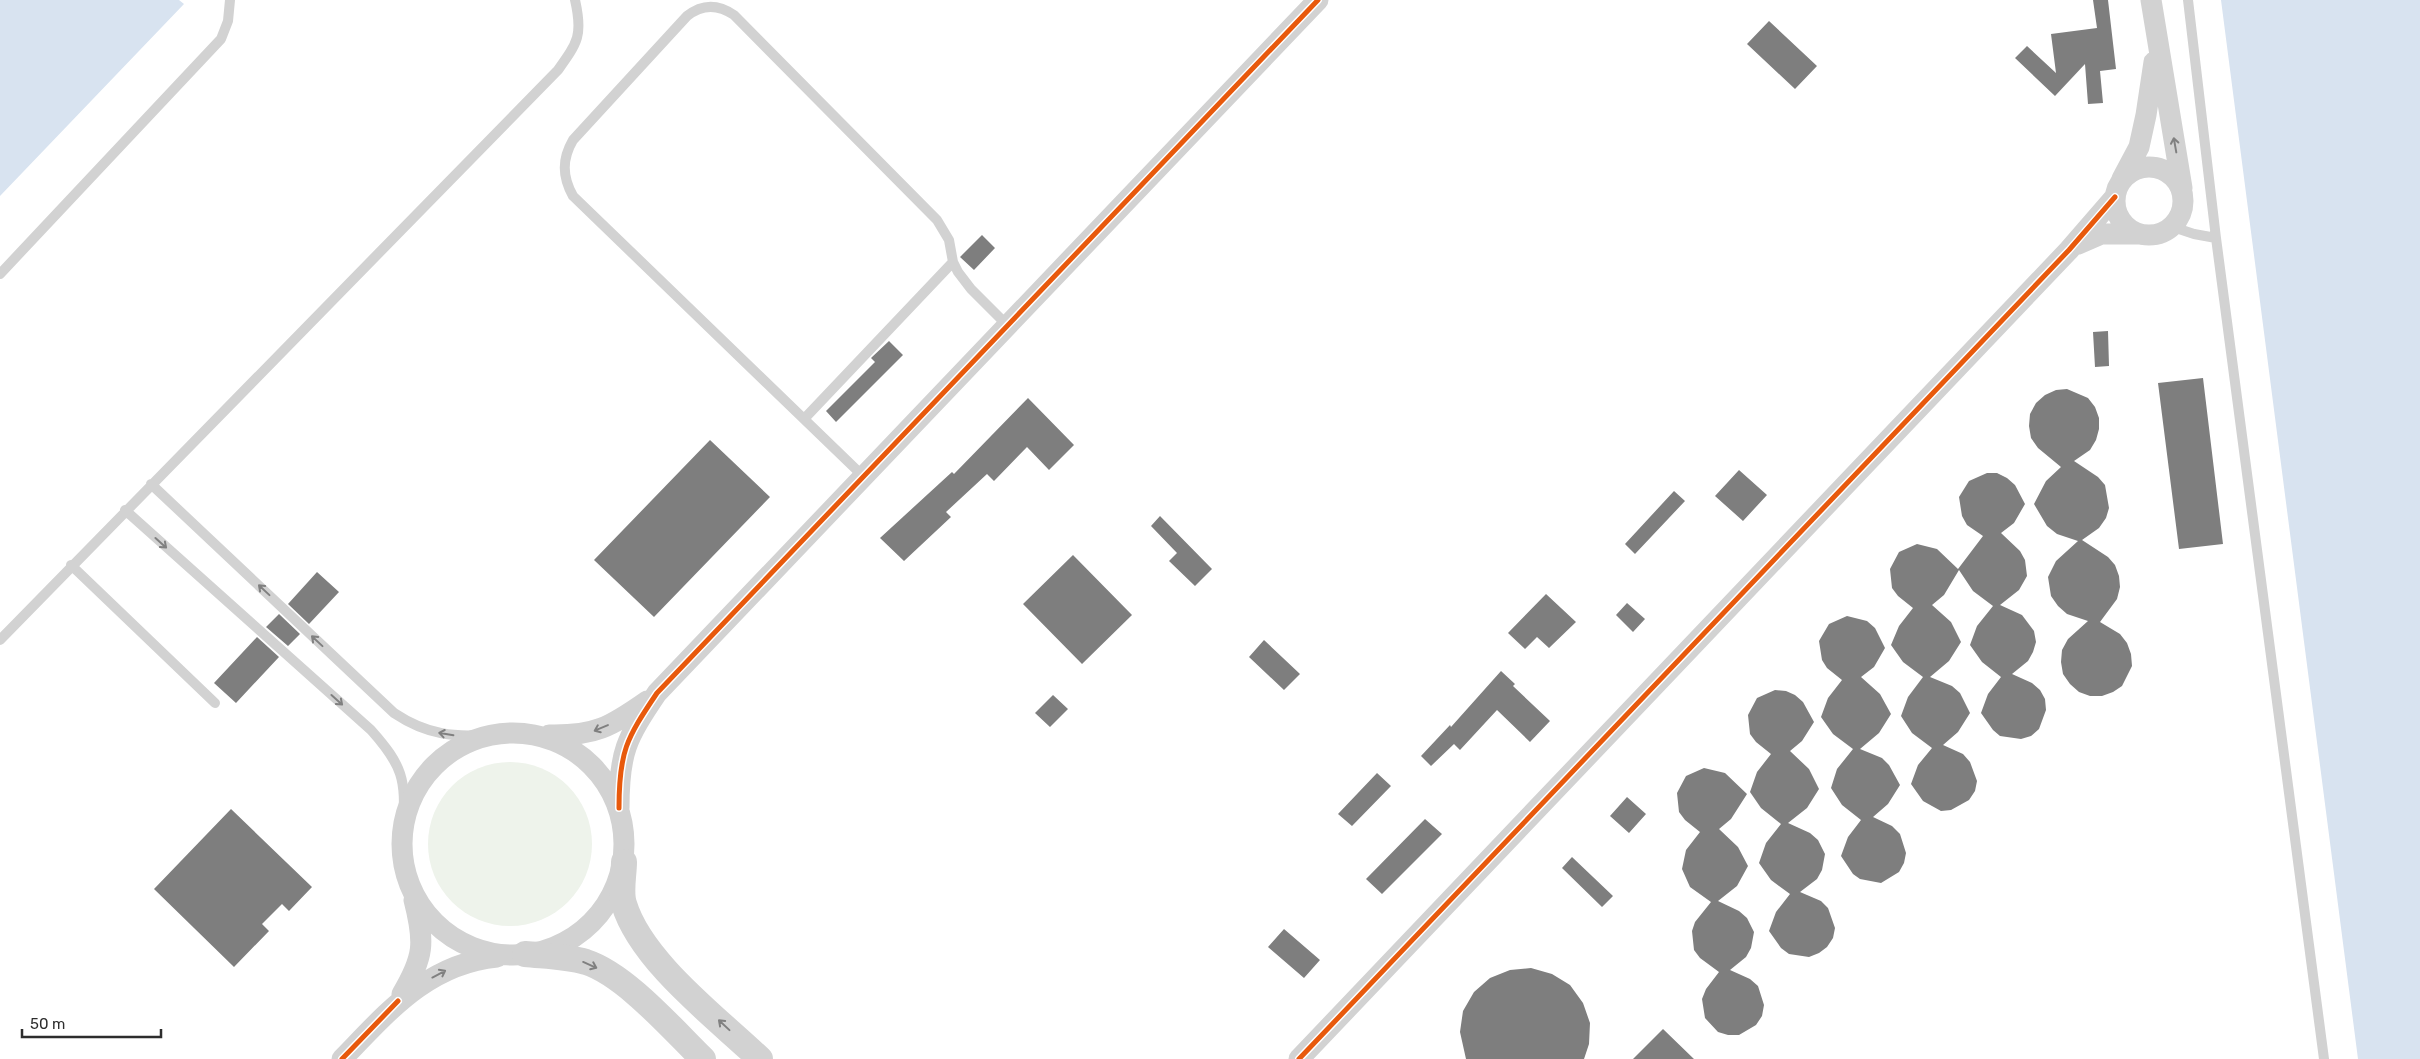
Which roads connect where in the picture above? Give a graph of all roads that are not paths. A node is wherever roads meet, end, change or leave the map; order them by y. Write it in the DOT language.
graph roads {
  1 [pos="230,0"];
  2 [pos="575,0"];
  3 [pos="1318,0"];
  4 [pos="2151,0"];
  5 [pos="2188,0"];
  6 [pos="2156,34"];
  7 [pos="2118,189"];
  8 [pos="2183,193"];
  9 [pos="2172,226"];
  10 [pos="2138,234"];
  11 [pos="2216,238"];
  12 [pos="2069,250"];
  13 [pos="953,262"];
  14 [pos="0,274"];
  15 [pos="1009,327"];
  16 [pos="804,419"];
  17 [pos="864,477"];
  18 [pos="151,484"];
  19 [pos="125,510"];
  20 [pos="71,565"];
  21 [pos="0,640"];
  22 [pos="657,693"];
  23 [pos="215,703"];
  24 [pos="494,734"];
  25 [pos="537,735"];
  26 [pos="619,808"];
  27 [pos="403,826"];
  28 [pos="624,862"];
  29 [pos="410,887"];
  30 [pos="520,955"];
  31 [pos="398,1001"];
  32 [pos="342,1059"];
  33 [pos="703,1059"];
  34 [pos="760,1059"];
  35 [pos="1299,1059"];
  36 [pos="2324,1059"];
  1 -- 14 [label="lane"];
  2 -- 18 [label="lane"];
  3 -- 15 [label="street"];
  4 -- 6 [label="street"];
  5 -- 11 [label="lane"];
  6 -- 7 [label="street"];
  8 -- 6 [label="street, one-way"];
  7 -- 8 [label="street"];
  7 -- 10 [label="street"];
  7 -- 12 [label="street"];
  8 -- 9 [label="street"];
  9 -- 10 [label="street"];
  9 -- 11 [label="lane"];
  10 -- 12 [label="street"];
  11 -- 36 [label="lane"];
  12 -- 35 [label="street"];
  13 -- 15 [label="lane"];
  13 -- 16 [label="lane"];
  13 -- 16 [label="lane"];
  15 -- 17 [label="street"];
  16 -- 17 [label="lane"];
  17 -- 22 [label="street"];
  18 -- 19 [label="lane"];
  24 -- 18 [label="lane, one-way"];
  19 -- 20 [label="lane"];
  19 -- 27 [label="lane, one-way"];
  20 -- 21 [label="lane"];
  20 -- 23 [label="lane"];
  22 -- 25 [label="street, one-way"];
  22 -- 26 [label="street"];
  24 -- 25 [label="street"];
  24 -- 27 [label="street"];
  25 -- 26 [label="street"];
  26 -- 28 [label="street"];
  27 -- 29 [label="street"];
  28 -- 30 [label="street"];
  34 -- 28 [label="street, one-way"];
  29 -- 30 [label="street"];
  29 -- 31 [label="street"];
  31 -- 30 [label="street, one-way"];
  30 -- 33 [label="street, one-way"];
  31 -- 32 [label="street"];
}
